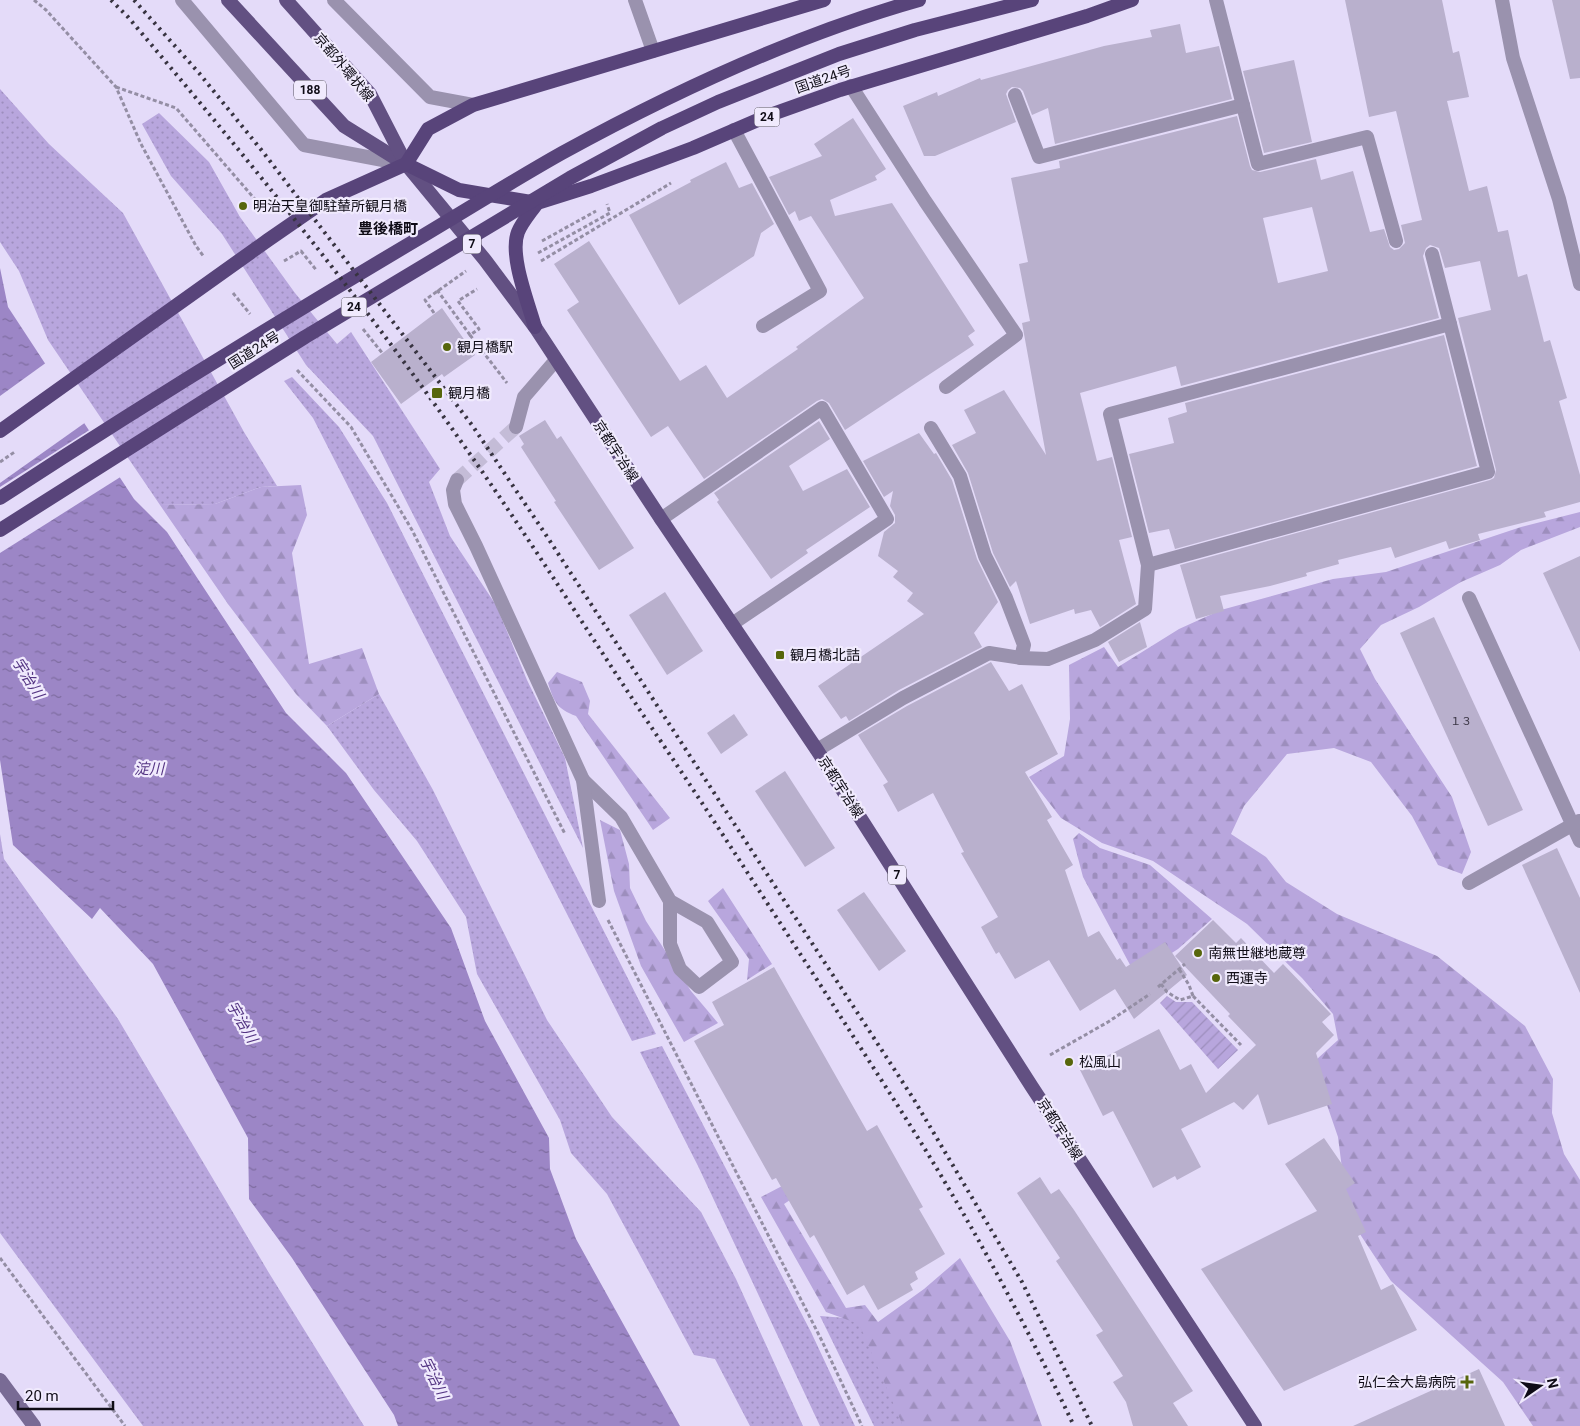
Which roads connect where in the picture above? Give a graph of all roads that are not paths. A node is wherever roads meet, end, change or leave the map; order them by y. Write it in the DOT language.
graph roads {
  1 [pos="182,0"];
  2 [pos="228,0"];
  3 [pos="286,0"];
  4 [pos="334,0"];
  5 [pos="635,0"];
  6 [pos="824,0"];
  7 [pos="920,0"];
  8 [pos="1032,0"];
  9 [pos="1132,0"];
  10 [pos="1216,0"];
  11 [pos="1502,0"];
  12 [pos="653,51"];
  13 [pos="851,86"];
  14 [pos="1015,95"];
  15 [pos="473,105"];
  16 [pos="1243,105"];
  17 [pos="734,130"];
  18 [pos="406,164"];
  19 [pos="537,203"];
  20 [pos="1396,241"];
  21 [pos="1432,254"];
  22 [pos="1580,284"];
  23 [pos="1450,324"];
  24 [pos="763,326"];
  25 [pos="535,327"];
  26 [pos="556,360"];
  27 [pos="946,386"];
  28 [pos="516,427"];
  29 [pos="931,428"];
  30 [pos="0,431"];
  31 [pos="456,480"];
  32 [pos="0,498"];
  33 [pos="662,519"];
  34 [pos="0,530"];
  35 [pos="1148,565"];
  36 [pos="1469,598"];
  37 [pos="732,624"];
  38 [pos="1021,658"];
  39 [pos="817,750"];
  40 [pos="583,780"];
  41 [pos="1576,823"];
  42 [pos="1580,841"];
  43 [pos="1469,882"];
  44 [pos="670,901"];
  45 [pos="599,902"];
  46 [pos="0,1380"];
  47 [pos="34,1426"];
  48 [pos="1255,1426"];
  1 -- 18 [label="street"];
  2 -- 18 [label="main road, 188"];
  3 -- 18 [label="main road, 京都外環状線"];
  4 -- 15 [label="street"];
  5 -- 12 [label="street"];
  6 -- 12 [label="highway"];
  7 -- 32 [label="highway, 国道24号 / 24"];
  8 -- 34 [label="highway, 国道24号 / 24"];
  9 -- 13 [label="highway, 国道24号 / 24"];
  10 -- 16 [label="street"];
  11 -- 22 [label="street"];
  12 -- 15 [label="highway"];
  13 -- 17 [label="highway, 国道24号 / 24"];
  13 -- 27 [label="street"];
  14 -- 16 [label="street"];
  15 -- 18 [label="highway"];
  16 -- 20 [label="street"];
  17 -- 19 [label="highway, 国道24号 / 24"];
  17 -- 24 [label="street"];
  18 -- 19 [label="highway, 国道24号 / 24"];
  18 -- 25 [label="main road, 京都宇治線 / 7"];
  18 -- 30 [label="highway"];
  19 -- 25 [label="highway"];
  21 -- 23 [label="street"];
  23 -- 35 [label="street"];
  23 -- 35 [label="street"];
  25 -- 26 [label="main road, 京都宇治線 / 7"];
  26 -- 28 [label="street"];
  26 -- 33 [label="main road, 京都宇治線 / 7"];
  29 -- 38 [label="street"];
  31 -- 40 [label="street"];
  33 -- 37 [label="main road, 京都宇治線 / 7"];
  33 -- 37 [label="street"];
  35 -- 38 [label="street"];
  36 -- 41 [label="street"];
  37 -- 39 [label="main road, 京都宇治線 / 7"];
  38 -- 39 [label="street"];
  39 -- 48 [label="main road, 京都宇治線 / 7"];
  40 -- 44 [label="street"];
  40 -- 45 [label="street"];
  41 -- 42 [label="street"];
  41 -- 43 [label="street"];
  44 -- 44 [label="street"];
  46 -- 47 [label="main road"];
}
